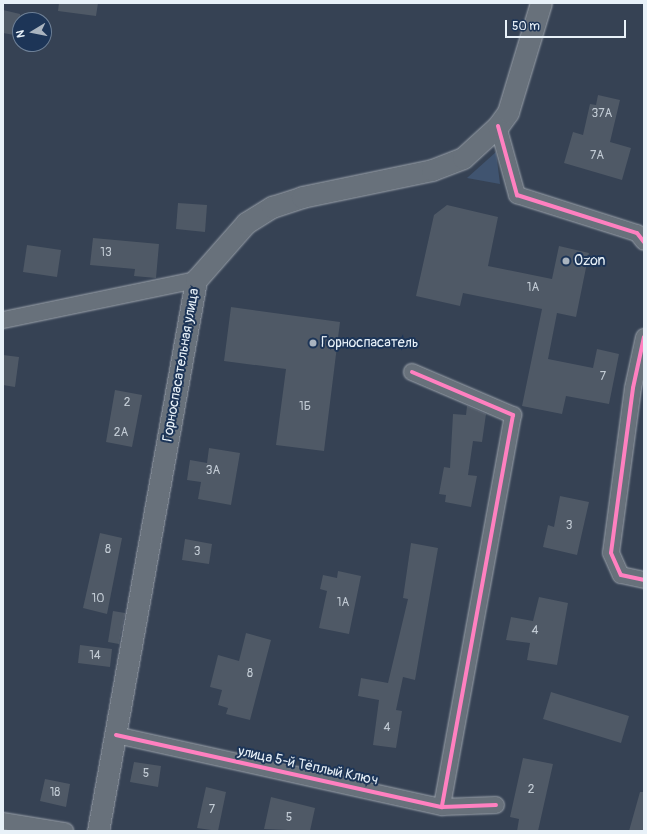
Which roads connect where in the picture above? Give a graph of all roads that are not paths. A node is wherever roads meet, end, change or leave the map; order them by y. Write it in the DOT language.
graph roads {
  1 [pos="541,3"];
  2 [pos="498,126"];
  3 [pos="644,242"];
  4 [pos="196,280"];
  5 [pos="3,320"];
  6 [pos="644,337"];
  7 [pos="412,372"];
  8 [pos="644,580"];
  9 [pos="116,735"];
  10 [pos="496,805"];
  11 [pos="442,807"];
  12 [pos="3,821"];
  13 [pos="65,831"];
  14 [pos="98,831"];
  1 -- 2 [label="main road, Горноспасательная улица"];
  2 -- 3 [label="street"];
  2 -- 4 [label="main road, Горноспасательная улица"];
  4 -- 5 [label="street"];
  4 -- 9 [label="main road, Горноспасательная улица"];
  6 -- 8 [label="street"];
  7 -- 11 [label="street"];
  9 -- 11 [label="street, улица 5-й Тёплый Ключ"];
  9 -- 14 [label="main road, Горноспасательная улица"];
  10 -- 11 [label="street, улица 5-й Тёплый Ключ"];
  12 -- 13 [label="street"];
}
